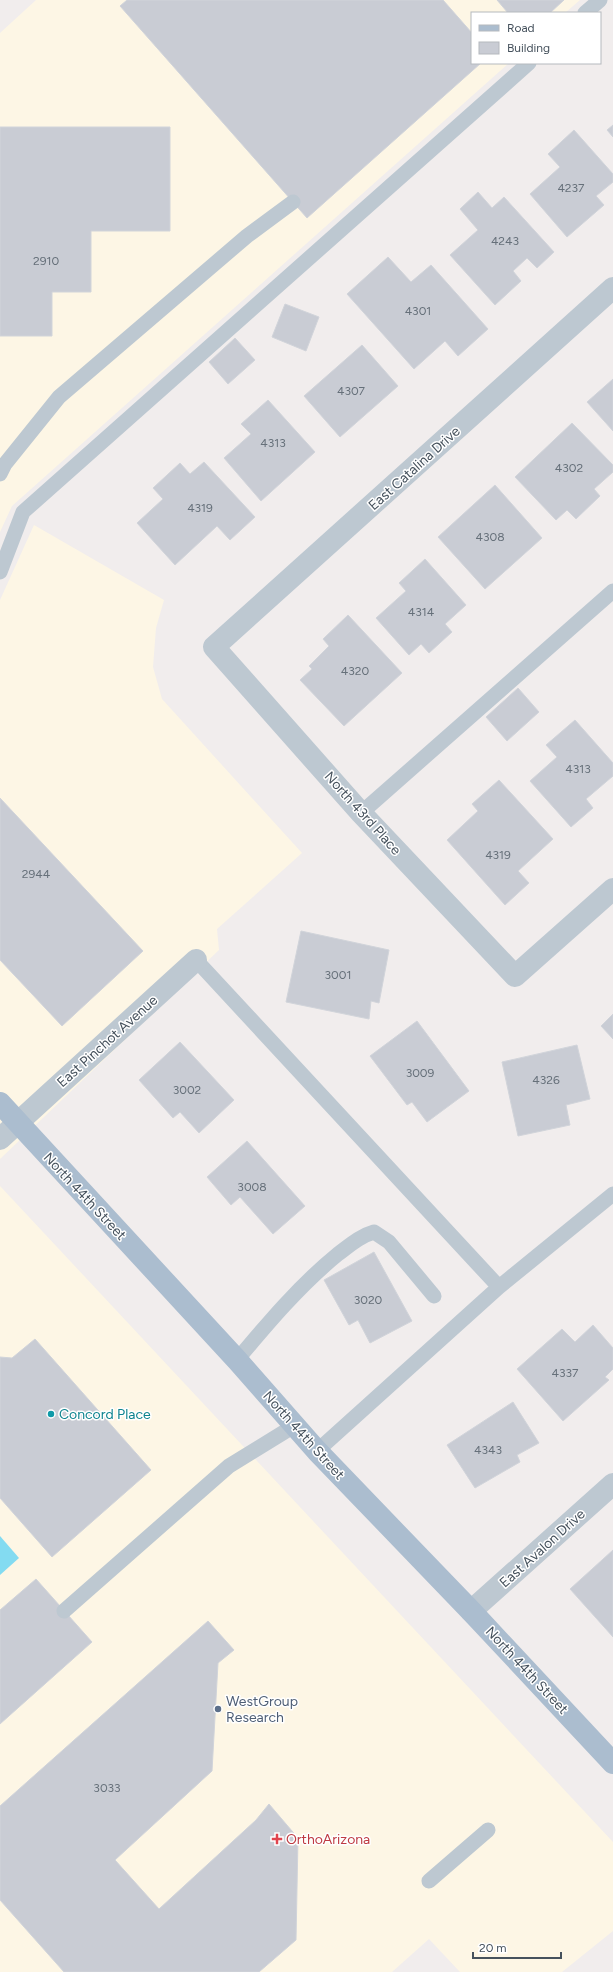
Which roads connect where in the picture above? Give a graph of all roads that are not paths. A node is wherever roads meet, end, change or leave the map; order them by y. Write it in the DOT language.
graph roads {
  1 [pos="600,0"];
  2 [pos="586,12"];
  3 [pos="527,64"];
  4 [pos="293,202"];
  5 [pos="613,288"];
  6 [pos="0,474"];
  7 [pos="0,572"];
  8 [pos="613,590"];
  9 [pos="214,648"];
  10 [pos="362,813"];
  11 [pos="613,889"];
  12 [pos="196,960"];
  13 [pos="0,1103"];
  14 [pos="9,1126"];
  15 [pos="0,1139"];
  16 [pos="613,1194"];
  17 [pos="498,1287"];
  18 [pos="434,1296"];
  19 [pos="236,1360"];
  20 [pos="294,1426"];
  21 [pos="317,1451"];
  22 [pos="613,1484"];
  23 [pos="64,1611"];
  24 [pos="471,1611"];
  25 [pos="613,1763"];
  26 [pos="488,1830"];
  27 [pos="430,1881"];
  1 -- 2 [label="lane"];
  3 -- 7 [label="lane"];
  4 -- 6 [label="lane"];
  5 -- 9 [label="street, East Catalina Drive"];
  8 -- 10 [label="lane"];
  9 -- 10 [label="street, North 43rd Place"];
  10 -- 11 [label="street, North 43rd Place"];
  12 -- 14 [label="street, East Pinchot Avenue"];
  12 -- 17 [label="lane"];
  13 -- 14 [label="main road, North 44th Street"];
  14 -- 15 [label="street, East Pinchot Avenue"];
  14 -- 19 [label="main road, North 44th Street"];
  16 -- 17 [label="lane"];
  17 -- 21 [label="lane"];
  18 -- 19 [label="lane"];
  19 -- 20 [label="main road, North 44th Street"];
  20 -- 21 [label="main road, North 44th Street"];
  20 -- 23 [label="lane"];
  21 -- 24 [label="main road, North 44th Street"];
  22 -- 24 [label="street, East Avalon Drive"];
  24 -- 25 [label="main road, North 44th Street"];
  26 -- 27 [label="lane"];
}
